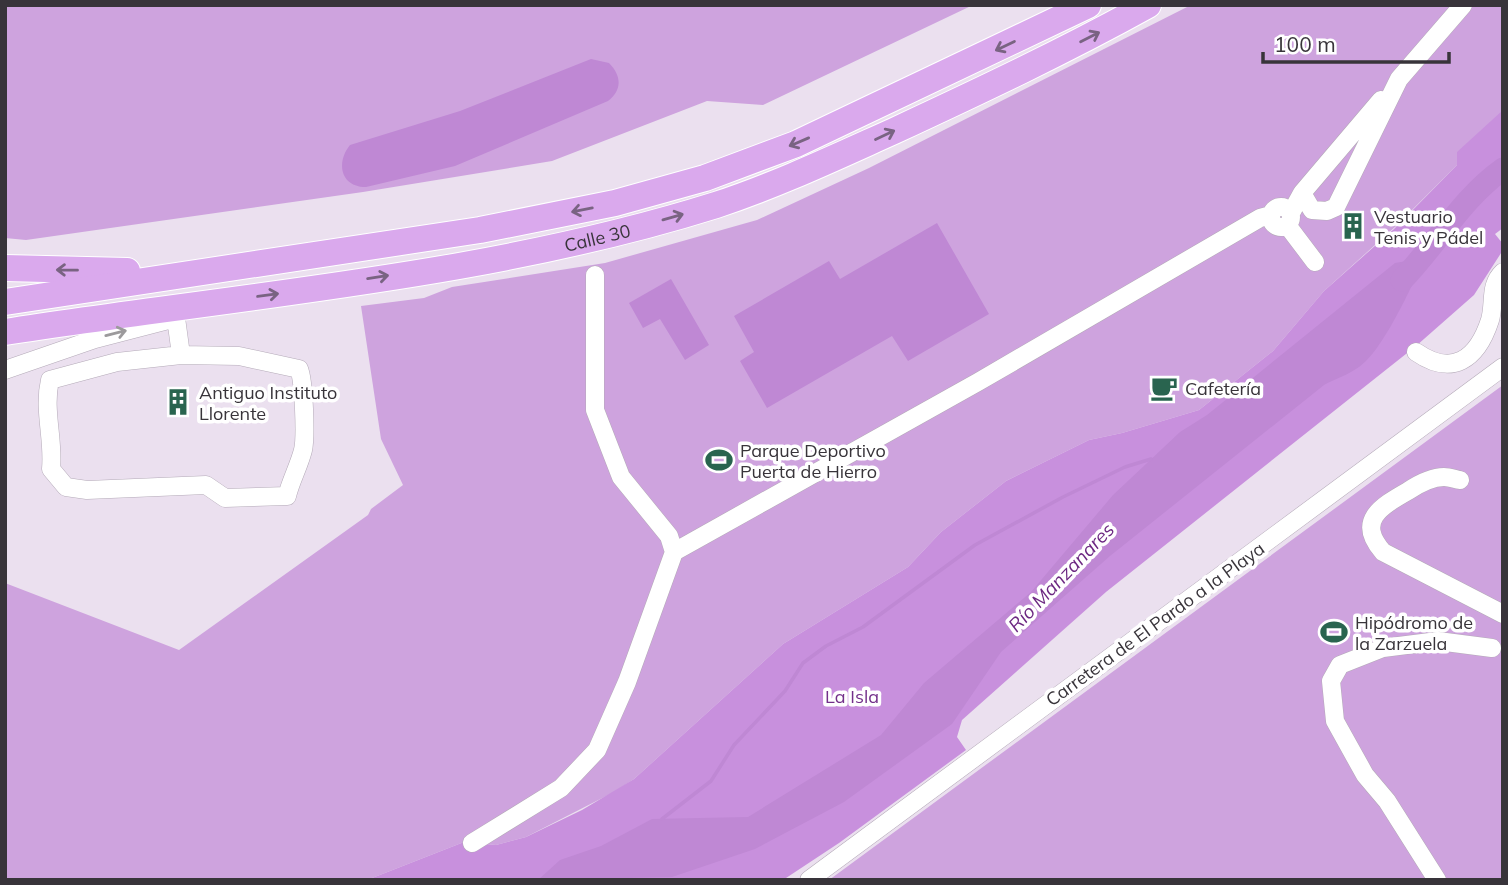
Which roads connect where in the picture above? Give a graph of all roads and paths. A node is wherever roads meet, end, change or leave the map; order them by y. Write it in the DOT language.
graph roads {
  1 [pos="1088,5"];
  2 [pos="1148,5"];
  3 [pos="1463,5"];
  4 [pos="1399,79"];
  5 [pos="1302,193"];
  6 [pos="1289,219"];
  7 [pos="305,258"];
  8 [pos="1315,262"];
  9 [pos="5,268"];
  10 [pos="1503,272"];
  11 [pos="595,275"];
  12 [pos="225,301"];
  13 [pos="5,302"];
  14 [pos="176,318"];
  15 [pos="5,332"];
  16 [pos="1416,352"];
  17 [pos="181,355"];
  18 [pos="1502,368"];
  19 [pos="5,370"];
  20 [pos="1460,480"];
  21 [pos="674,552"];
  22 [pos="1503,614"];
  23 [pos="1492,648"];
  24 [pos="472,843"];
  25 [pos="809,880"];
  26 [pos="1437,880"];
  1 -- 7 [label="highway, Calle 30, one-way"];
  12 -- 2 [label="highway, Calle 30, one-way"];
  3 -- 4 [label="street"];
  4 -- 5 [label="street"];
  4 -- 5 [label="street"];
  5 -- 6 [label="street"];
  6 -- 8 [label="street"];
  6 -- 21 [label="street"];
  7 -- 9 [label="highway, one-way"];
  7 -- 13 [label="highway, Calle 30"];
  10 -- 16 [label="street"];
  11 -- 21 [label="street"];
  12 -- 14 [label="highway"];
  12 -- 15 [label="highway, Calle 30"];
  14 -- 17 [label="street"];
  19 -- 14 [label="street, one-way"];
  17 -- 17 [label="street"];
  18 -- 25 [label="street, Carretera de El Pardo a la Playa"];
  20 -- 22 [label="street"];
  21 -- 24 [label="street"];
  23 -- 26 [label="street"];
}
